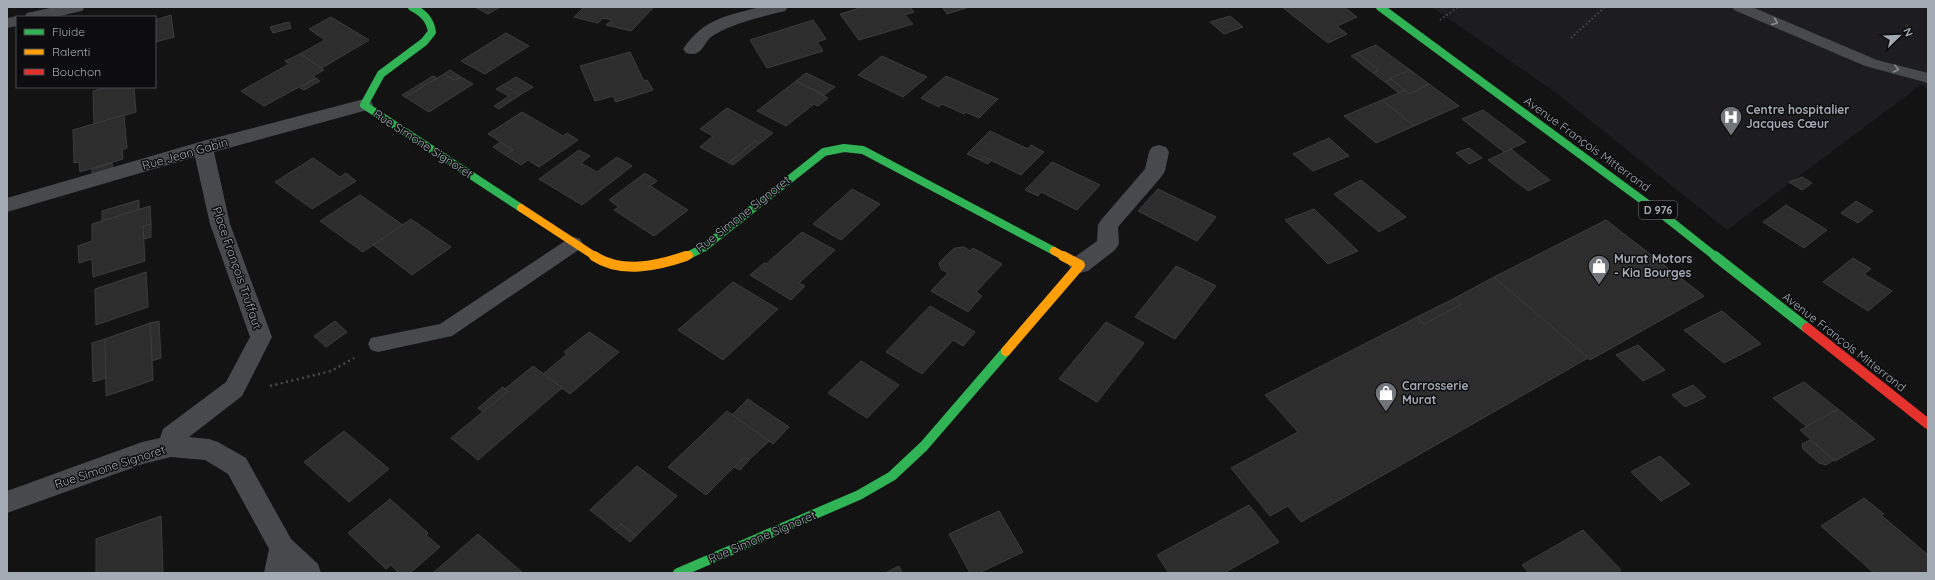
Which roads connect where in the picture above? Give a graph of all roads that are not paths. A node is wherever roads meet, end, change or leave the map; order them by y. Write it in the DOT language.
graph roads {
  1 [pos="76,7"];
  2 [pos="412,7"];
  3 [pos="780,7"];
  4 [pos="1380,7"];
  5 [pos="1739,7"];
  6 [pos="37,16"];
  7 [pos="692,48"];
  8 [pos="1928,78"];
  9 [pos="364,105"];
  10 [pos="203,148"];
  11 [pos="1159,152"];
  12 [pos="7,205"];
  13 [pos="574,244"];
  14 [pos="1080,265"];
  15 [pos="378,344"];
  16 [pos="1928,424"];
  17 [pos="171,446"];
  18 [pos="7,502"];
  19 [pos="280,561"];
  20 [pos="308,573"];
  21 [pos="678,573"];
  1 -- 6 [label="street"];
  2 -- 9 [label="street, Rue Simone Signoret"];
  3 -- 7 [label="street"];
  4 -- 16 [label="street, Avenue François Mitterrand / D 976"];
  5 -- 8 [label="lane, one-way"];
  9 -- 10 [label="street, Rue Jean Gabin"];
  9 -- 13 [label="street, Rue Simone Signoret"];
  10 -- 12 [label="street, Rue Jean Gabin"];
  10 -- 17 [label="street, Place François Truffaut"];
  11 -- 14 [label="street, Rue Simone Signoret"];
  13 -- 14 [label="street, Rue Simone Signoret"];
  13 -- 15 [label="lane"];
  14 -- 21 [label="street, Rue Simone Signoret"];
  17 -- 18 [label="street, Rue Simone Signoret"];
  17 -- 19 [label="street, Rue Simone Signoret"];
  19 -- 20 [label="street, Rue Simone Signoret"];
}
